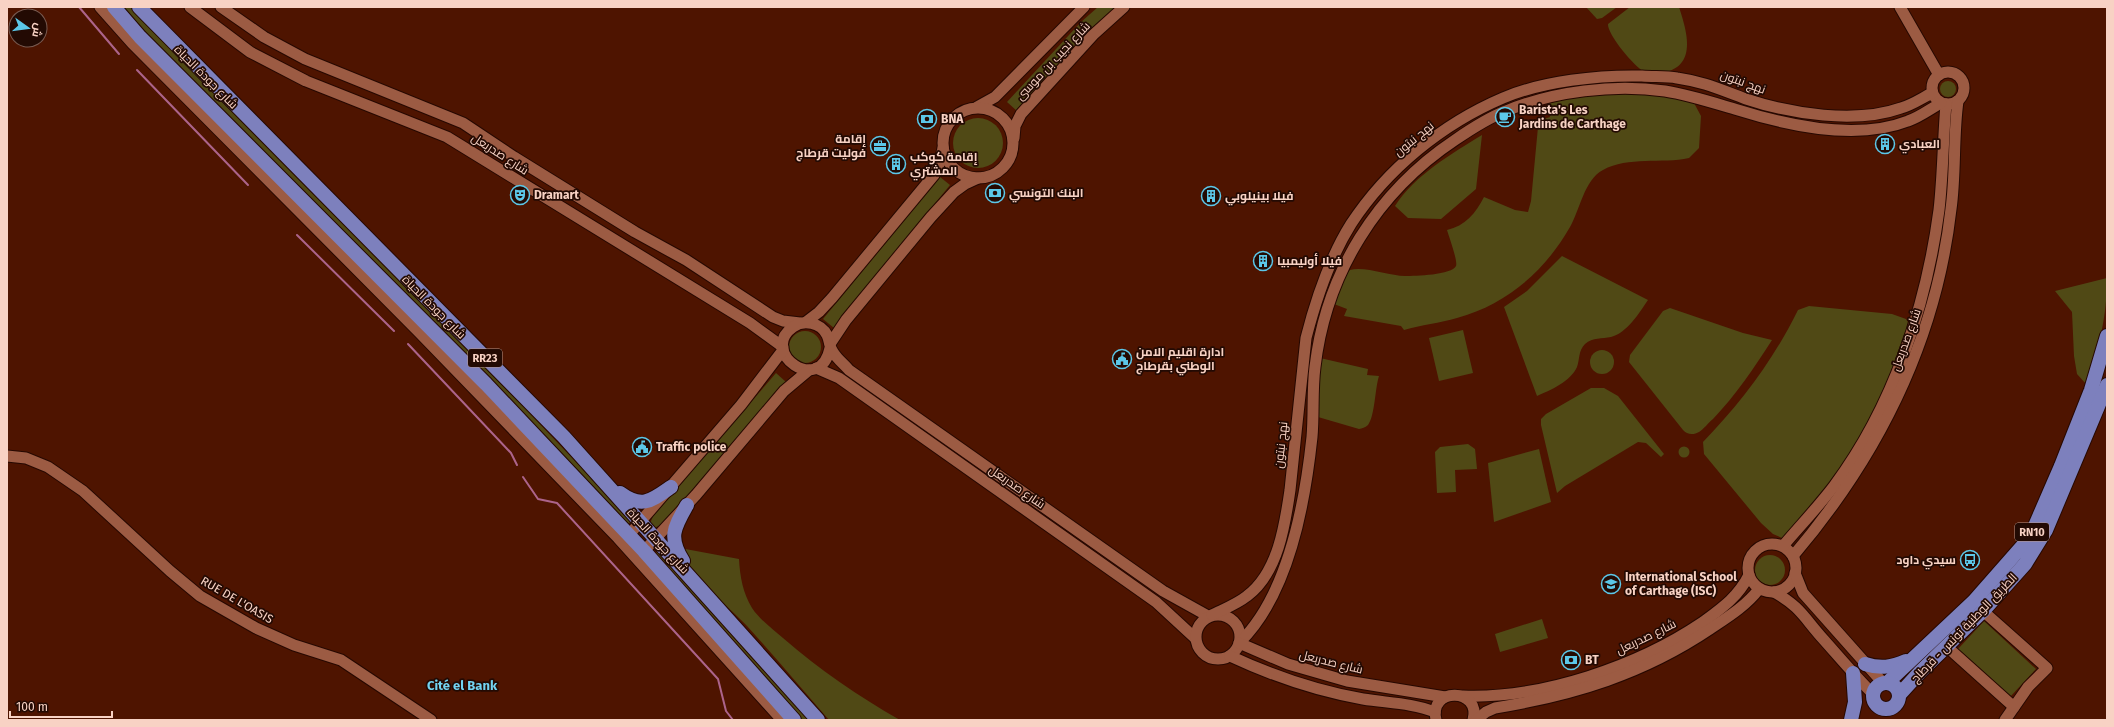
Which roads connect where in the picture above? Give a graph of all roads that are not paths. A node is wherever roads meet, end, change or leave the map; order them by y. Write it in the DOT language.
graph roads {
  1 [pos="100,7"];
  2 [pos="114,7"];
  3 [pos="139,7"];
  4 [pos="190,7"];
  5 [pos="222,7"];
  6 [pos="1084,7"];
  7 [pos="1124,7"];
  8 [pos="1900,7"];
  9 [pos="1939,75"];
  10 [pos="1932,93"];
  11 [pos="1958,101"];
  12 [pos="1943,103"];
  13 [pos="977,107"];
  14 [pos="1014,141"];
  15 [pos="943,148"];
  16 [pos="978,178"];
  17 [pos="803,323"];
  18 [pos="2107,336"];
  19 [pos="830,346"];
  20 [pos="783,349"];
  21 [pos="813,369"];
  22 [pos="2107,387"];
  23 [pos="7,456"];
  24 [pos="601,479"];
  25 [pos="671,488"];
  26 [pos="686,505"];
  27 [pos="641,522"];
  28 [pos="628,536"];
  29 [pos="656,539"];
  30 [pos="1784,546"];
  31 [pos="644,552"];
  32 [pos="1793,556"];
  33 [pos="1795,573"];
  34 [pos="1749,575"];
  35 [pos="693,579"];
  36 [pos="1759,589"];
  37 [pos="1774,592"];
  38 [pos="1983,611"];
  39 [pos="1210,616"];
  40 [pos="1195,638"];
  41 [pos="1240,642"];
  42 [pos="1946,646"];
  43 [pos="1230,656"];
  44 [pos="1910,659"];
  45 [pos="1865,664"];
  46 [pos="1853,673"];
  47 [pos="1885,683"];
  48 [pos="1899,695"];
  49 [pos="1463,696"];
  50 [pos="1873,696"];
  51 [pos="1445,697"];
  52 [pos="2014,707"];
  53 [pos="1886,708"];
  54 [pos="1435,716"];
  55 [pos="430,720"];
  56 [pos="782,720"];
  57 [pos="794,720"];
  58 [pos="818,720"];
  59 [pos="1474,720"];
  60 [pos="1851,720"];
  61 [pos="1855,720"];
  62 [pos="1876,720"];
  63 [pos="2004,720"];
  1 -- 56 [label="street"];
  2 -- 28 [label="highway, شارع جودة الحياة / RR23"];
  3 -- 24 [label="highway, شارع جودة الحياة / RR23"];
  4 -- 20 [label="street, شارع صدربعل"];
  5 -- 17 [label="street, شارع صدربعل"];
  6 -- 13 [label="street"];
  7 -- 14 [label="street, شارع نجيب بن موسى"];
  8 -- 9 [label="street"];
  9 -- 10 [label="street"];
  9 -- 11 [label="street"];
  10 -- 12 [label="street"];
  10 -- 39 [label="street, نهج نبتون"];
  11 -- 12 [label="street"];
  11 -- 32 [label="street, شارع صدربعل"];
  12 -- 30 [label="street, شارع صدربعل"];
  12 -- 41 [label="street, نهج نبتون"];
  13 -- 14 [label="street"];
  13 -- 15 [label="street"];
  14 -- 16 [label="street"];
  15 -- 16 [label="street"];
  15 -- 17 [label="street"];
  16 -- 19 [label="street"];
  17 -- 19 [label="street"];
  17 -- 20 [label="street"];
  18 -- 44 [label="highway, الطريق الوطنية تونس - قرطاج / RN10"];
  19 -- 21 [label="street"];
  19 -- 39 [label="street, شارع صدربعل"];
  20 -- 21 [label="street"];
  20 -- 25 [label="street"];
  21 -- 26 [label="street"];
  21 -- 40 [label="street, شارع صدربعل"];
  22 -- 38 [label="highway, الطريق الوطنية تونس - قرطاج / RN10"];
  23 -- 55 [label="street, RUE DE L'OASIS"];
  24 -- 25 [label="highway"];
  24 -- 27 [label="highway, شارع جودة الحياة / RR23"];
  25 -- 27 [label="street"];
  26 -- 29 [label="street"];
  26 -- 35 [label="highway"];
  27 -- 28 [label="street"];
  27 -- 29 [label="highway, شارع جودة الحياة / RR23"];
  28 -- 31 [label="highway, شارع جودة الحياة / RR23"];
  29 -- 31 [label="street"];
  29 -- 35 [label="highway, شارع جودة الحياة / RR23"];
  30 -- 32 [label="street"];
  30 -- 34 [label="street"];
  31 -- 57 [label="highway, شارع جودة الحياة / RR23"];
  32 -- 33 [label="street"];
  33 -- 37 [label="street"];
  33 -- 45 [label="street"];
  34 -- 36 [label="street"];
  34 -- 49 [label="street, شارع صدربعل"];
  35 -- 58 [label="highway, شارع جودة الحياة / RR23"];
  36 -- 37 [label="street"];
  36 -- 59 [label="street, شارع صدربعل"];
  37 -- 46 [label="street"];
  38 -- 42 [label="highway, الطريق الوطنية تونس - قرطاج / RN10"];
  38 -- 52 [label="street"];
  39 -- 40 [label="street"];
  39 -- 41 [label="street"];
  40 -- 43 [label="street"];
  41 -- 43 [label="street"];
  41 -- 51 [label="street, شارع صدربعل"];
  42 -- 48 [label="highway, الطريق الوطنية تونس - قرطاج / RN10"];
  42 -- 52 [label="street"];
  43 -- 54 [label="street"];
  44 -- 45 [label="highway"];
  44 -- 47 [label="highway, الطريق الوطنية تونس - قرطاج / RN10"];
  45 -- 47 [label="street"];
  46 -- 50 [label="street"];
  46 -- 60 [label="highway"];
  47 -- 48 [label="highway"];
  47 -- 50 [label="highway, RN10"];
  48 -- 53 [label="highway, RN10"];
  49 -- 51 [label="street, شارع صدربعل"];
  49 -- 59 [label="street"];
  50 -- 53 [label="highway"];
  50 -- 61 [label="highway, RN10"];
  51 -- 54 [label="street"];
  52 -- 63 [label="street"];
  53 -- 62 [label="highway, RN10"];
}
